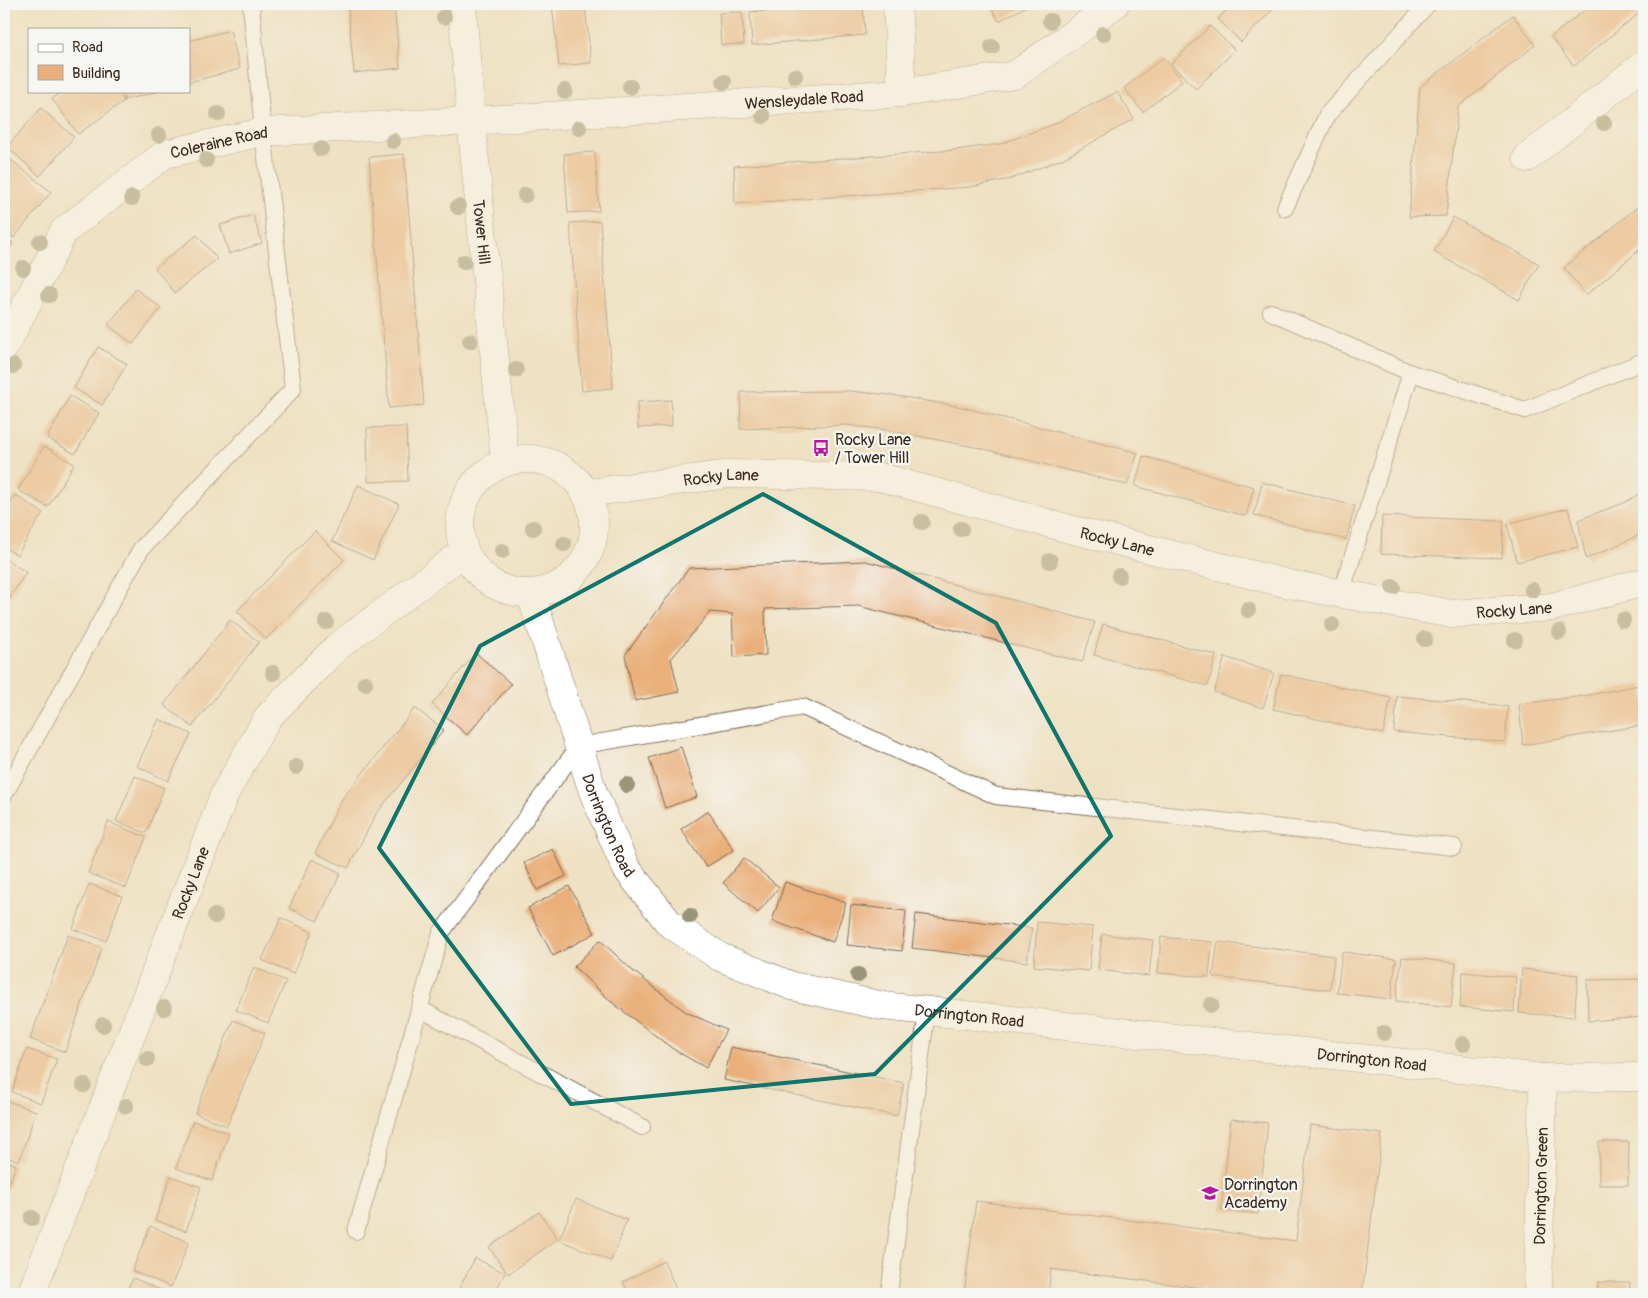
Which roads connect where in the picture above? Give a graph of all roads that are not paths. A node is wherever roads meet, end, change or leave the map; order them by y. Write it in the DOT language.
graph roads {
  1 [pos="251,4"];
  2 [pos="462,4"];
  3 [pos="897,4"];
  4 [pos="1115,4"];
  5 [pos="1428,4"];
  6 [pos="1644,64"];
  7 [pos="902,93"];
  8 [pos="471,121"];
  9 [pos="263,132"];
  10 [pos="1527,158"];
  11 [pos="1285,208"];
  12 [pos="1271,312"];
  13 [pos="4,348"];
  14 [pos="1644,361"];
  15 [pos="1411,373"];
  16 [pos="505,461"];
  17 [pos="588,492"];
  18 [pos="464,552"];
  19 [pos="1644,582"];
  20 [pos="1341,593"];
  21 [pos="531,594"];
  22 [pos="579,746"];
  23 [pos="4,794"];
  24 [pos="1454,847"];
  25 [pos="420,1009"];
  26 [pos="927,1011"];
  27 [pos="1644,1077"];
  28 [pos="1543,1078"];
  29 [pos="642,1126"];
  30 [pos="356,1231"];
  31 [pos="31,1294"];
  32 [pos="889,1294"];
  33 [pos="1538,1294"];
  1 -- 9 [label="lane"];
  2 -- 8 [label="street, Tower Hill"];
  3 -- 7 [label="street"];
  4 -- 7 [label="street, Wensleydale Road"];
  5 -- 11 [label="lane"];
  6 -- 10 [label="street"];
  7 -- 8 [label="street, Wensleydale Road"];
  8 -- 9 [label="street, Coleraine Road"];
  8 -- 16 [label="street, Tower Hill"];
  9 -- 13 [label="street, Coleraine Road"];
  9 -- 23 [label="lane"];
  12 -- 15 [label="lane"];
  14 -- 15 [label="lane"];
  15 -- 20 [label="lane"];
  16 -- 17 [label="street"];
  16 -- 18 [label="street"];
  17 -- 20 [label="street, Rocky Lane"];
  17 -- 21 [label="street"];
  18 -- 21 [label="street"];
  18 -- 31 [label="street, Rocky Lane"];
  19 -- 20 [label="street, Rocky Lane"];
  21 -- 22 [label="street, Dorrington Road"];
  22 -- 24 [label="lane"];
  22 -- 25 [label="lane"];
  22 -- 26 [label="street, Dorrington Road"];
  25 -- 29 [label="lane"];
  25 -- 30 [label="lane"];
  26 -- 28 [label="street, Dorrington Road"];
  26 -- 32 [label="lane"];
  27 -- 28 [label="street, Dorrington Road"];
  28 -- 33 [label="street, Dorrington Green"];
}
